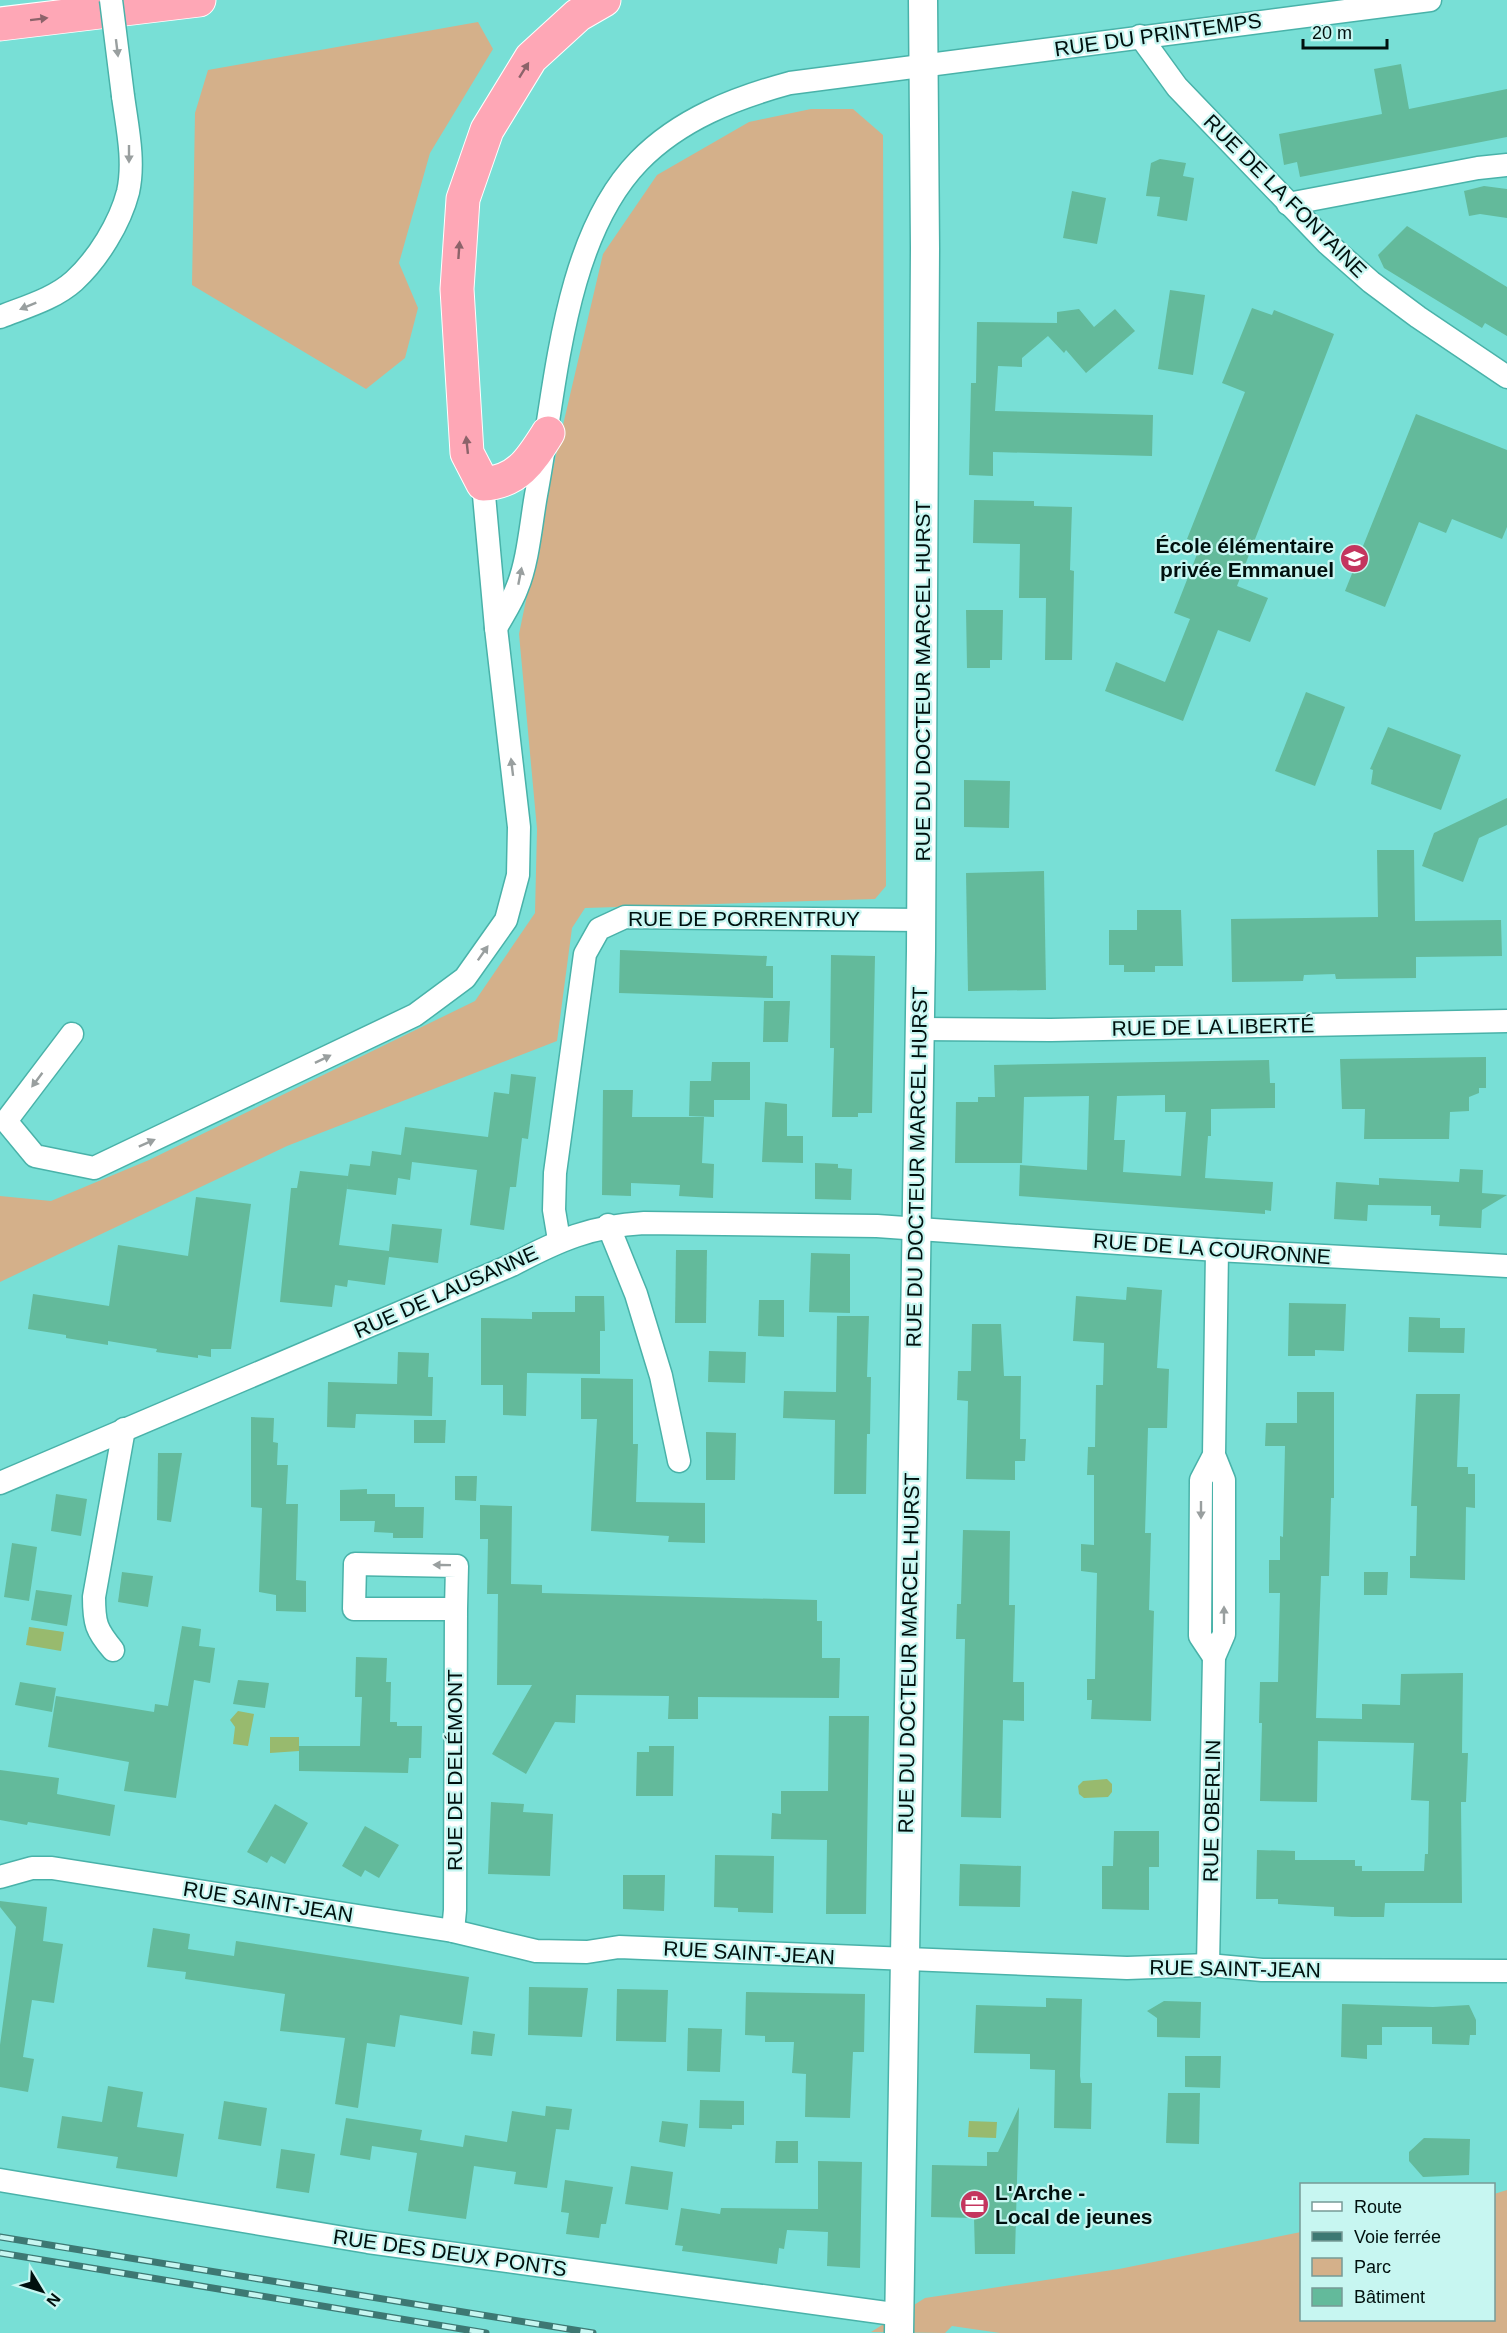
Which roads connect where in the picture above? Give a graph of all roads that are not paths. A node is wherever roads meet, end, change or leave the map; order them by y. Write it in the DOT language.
graph roads {
  1 [pos="111,0"];
  2 [pos="199,0"];
  3 [pos="604,0"];
  4 [pos="1430,0"];
  5 [pos="922,3"];
  6 [pos="0,24"];
  7 [pos="1140,36"];
  8 [pos="922,67"];
  9 [pos="1507,165"];
  10 [pos="1288,204"];
  11 [pos="0,317"];
  12 [pos="1507,377"];
  13 [pos="548,434"];
  14 [pos="483,484"];
  15 [pos="495,628"];
  16 [pos="921,920"];
  17 [pos="1507,1022"];
  18 [pos="920,1029"];
  19 [pos="72,1034"];
  20 [pos="608,1225"];
  21 [pos="917,1229"];
  22 [pos="559,1240"];
  23 [pos="1217,1250"];
  24 [pos="1507,1266"];
  25 [pos="124,1429"];
  26 [pos="679,1461"];
  27 [pos="0,1483"];
  28 [pos="456,1609"];
  29 [pos="112,1650"];
  30 [pos="0,1877"];
  31 [pos="453,1931"];
  32 [pos="904,1959"];
  33 [pos="1208,1965"];
  34 [pos="1507,1968"];
  35 [pos="0,2180"];
  36 [pos="900,2324"];
  1 -- 11 [label="street, one-way, bridge"];
  6 -- 2 [label="highway, one-way"];
  14 -- 3 [label="highway, one-way"];
  4 -- 7 [label="street, RUE DU PRINTEMPS"];
  5 -- 8 [label="street, RUE DU DOCTEUR MARCEL HURST"];
  7 -- 8 [label="street, RUE DU PRINTEMPS"];
  7 -- 10 [label="street, RUE DE LA FONTAINE"];
  8 -- 13 [label="street, RUE DU PRINTEMPS"];
  8 -- 16 [label="street, RUE DU DOCTEUR MARCEL HURST"];
  9 -- 10 [label="street"];
  10 -- 12 [label="street, RUE DE LA FONTAINE"];
  13 -- 14 [label="highway"];
  15 -- 13 [label="street, RUE DU PRINTEMPS, one-way"];
  14 -- 15 [label="street"];
  19 -- 15 [label="street, one-way"];
  16 -- 18 [label="street, RUE DU DOCTEUR MARCEL HURST"];
  16 -- 22 [label="street, RUE DE PORRENTRUY"];
  17 -- 18 [label="street, RUE DE LA LIBERTÉ"];
  18 -- 21 [label="street, RUE DU DOCTEUR MARCEL HURST"];
  20 -- 21 [label="street, RUE DE LAUSANNE"];
  20 -- 22 [label="street, RUE DE LAUSANNE"];
  20 -- 26 [label="street"];
  21 -- 23 [label="street, RUE DE LA COURONNE"];
  21 -- 32 [label="street, RUE DU DOCTEUR MARCEL HURST"];
  22 -- 25 [label="street, RUE DE LAUSANNE"];
  23 -- 24 [label="street, RUE DE LA COURONNE"];
  23 -- 33 [label="street, RUE OBERLIN"];
  25 -- 27 [label="street, RUE DE LAUSANNE"];
  25 -- 29 [label="street"];
  28 -- 28 [label="street, RUE DE DELÉMONT, one-way"];
  28 -- 31 [label="street, RUE DE DELÉMONT"];
  30 -- 31 [label="street, RUE SAINT-JEAN"];
  31 -- 32 [label="street, RUE SAINT-JEAN"];
  32 -- 33 [label="street, RUE SAINT-JEAN"];
  32 -- 36 [label="street, RUE DU DOCTEUR MARCEL HURST"];
  33 -- 34 [label="street, RUE SAINT-JEAN"];
  35 -- 36 [label="street, RUE DES DEUX PONTS"];
}
